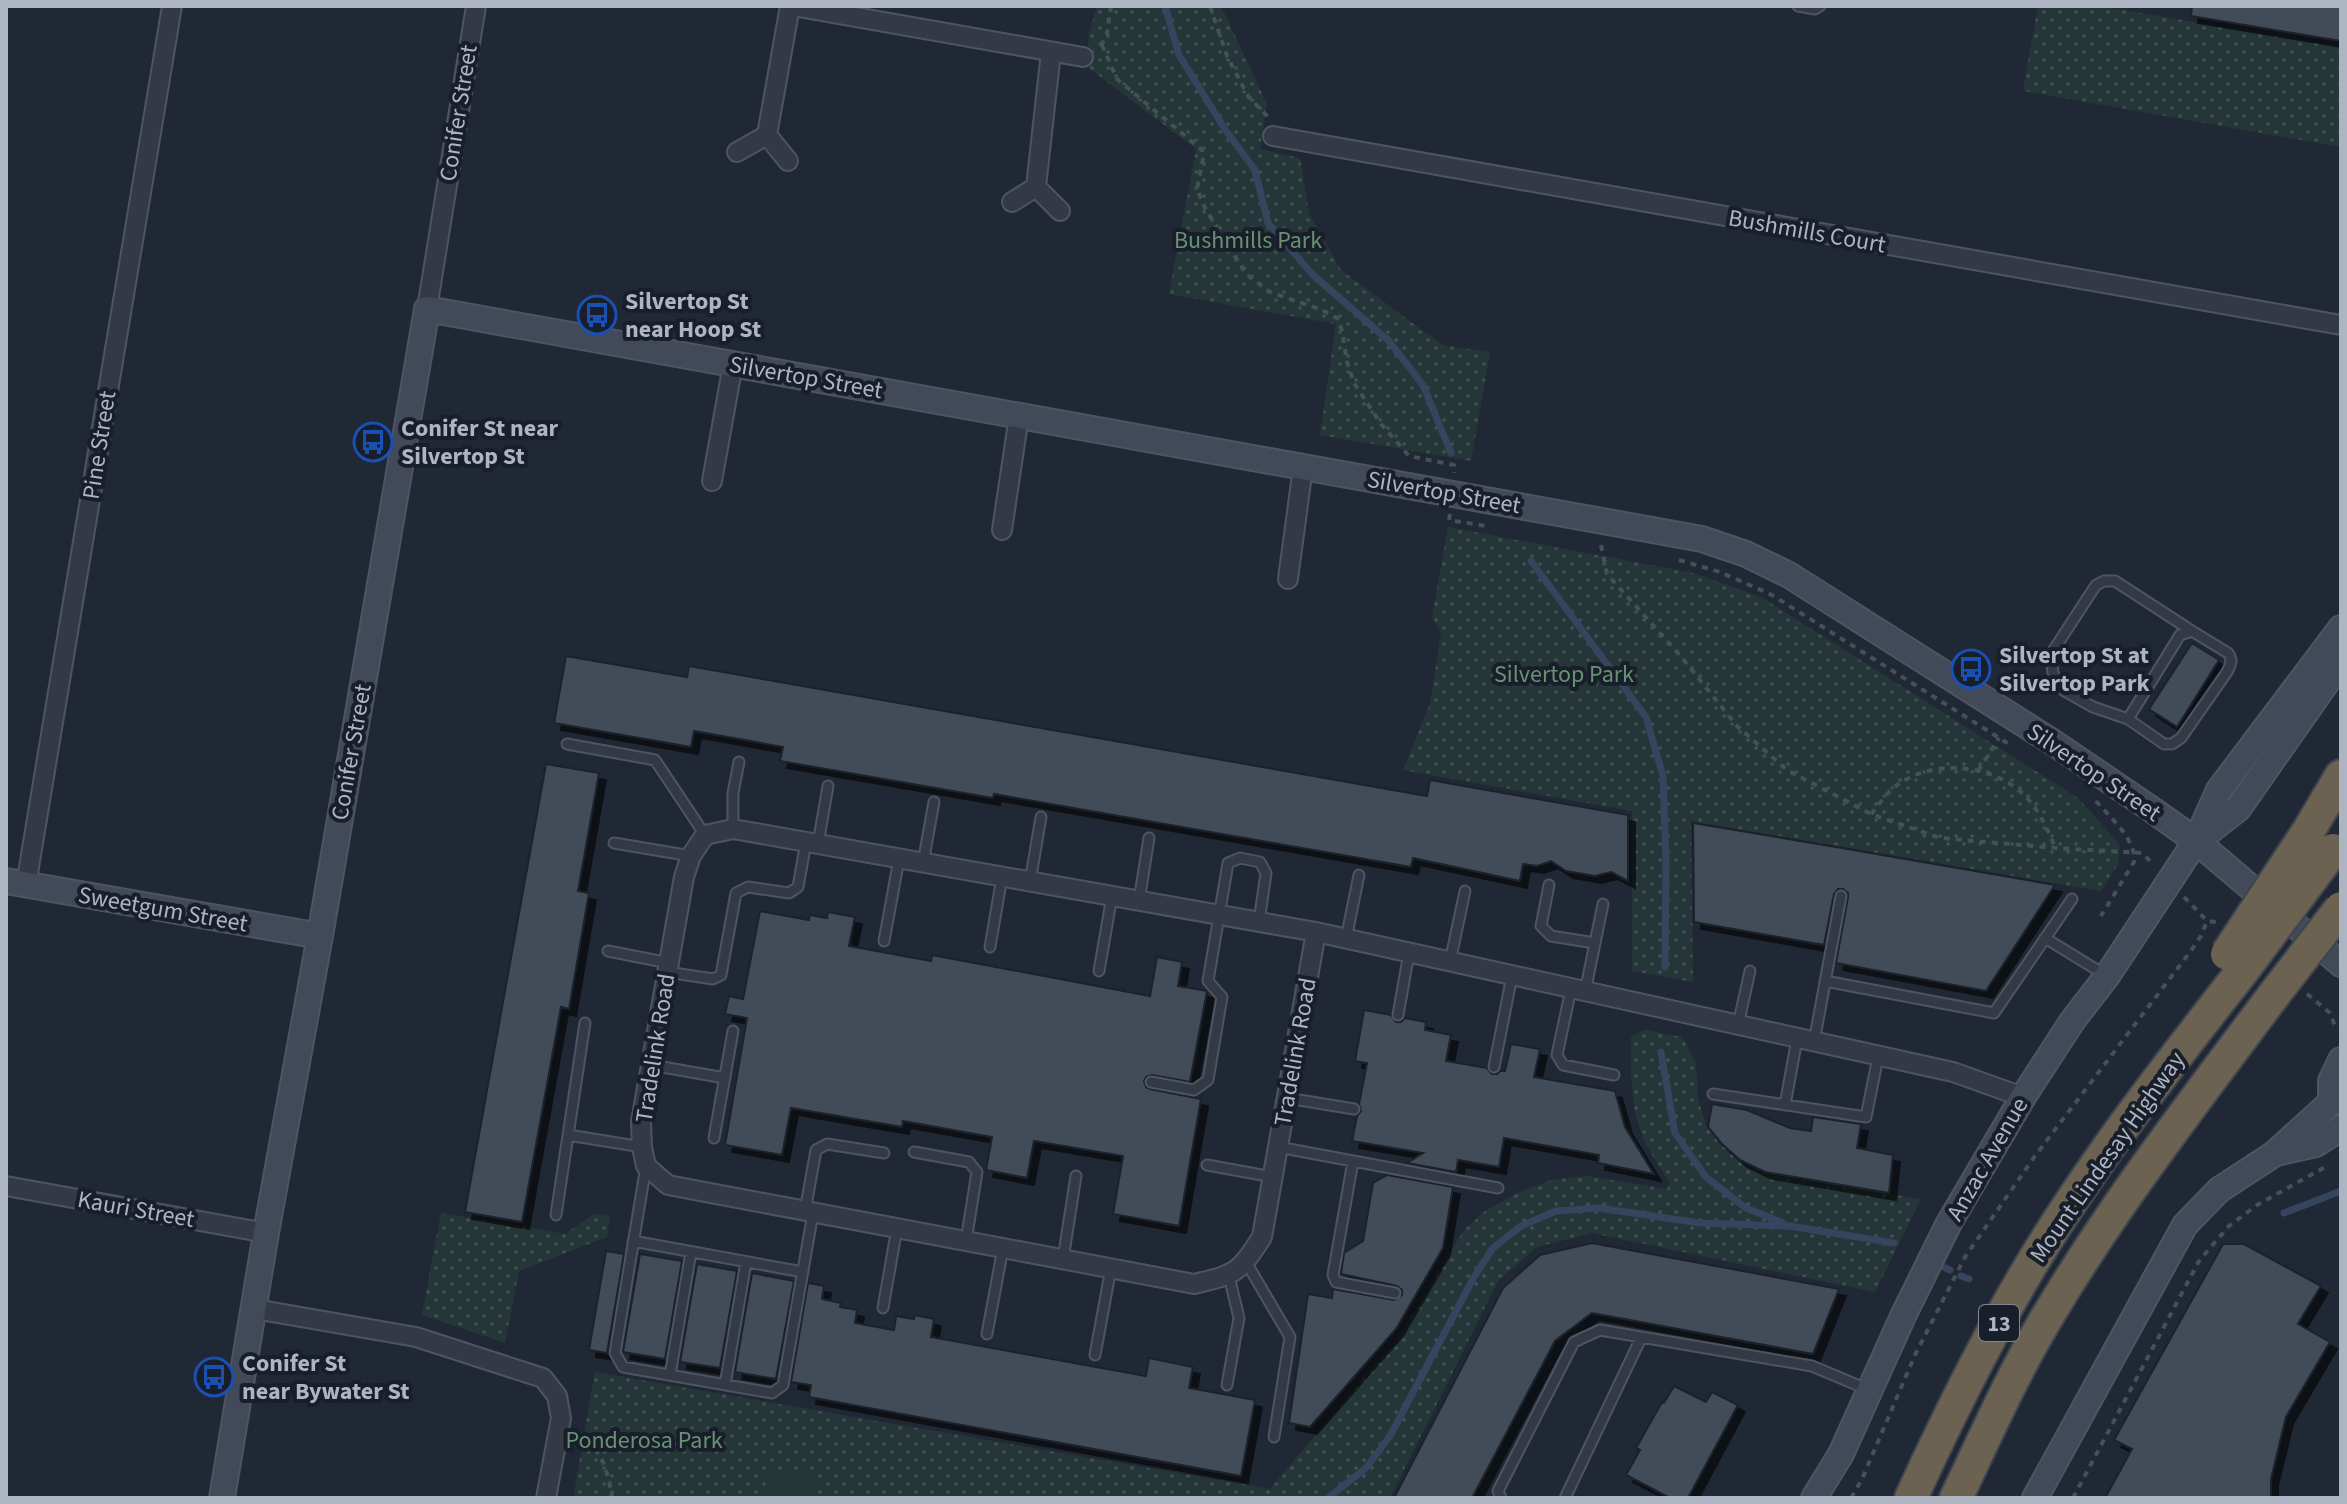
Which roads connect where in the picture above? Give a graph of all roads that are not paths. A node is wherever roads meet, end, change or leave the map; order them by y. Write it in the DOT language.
graph roads {
  1 [pos="172,6"];
  2 [pos="476,6"];
  3 [pos="792,6"];
  4 [pos="1798,6"];
  5 [pos="1820,6"];
  6 [pos="1051,52"];
  7 [pos="1083,57"];
  8 [pos="767,135"];
  9 [pos="1273,136"];
  10 [pos="737,152"];
  11 [pos="788,161"];
  12 [pos="1036,187"];
  13 [pos="1012,202"];
  14 [pos="1060,211"];
  15 [pos="427,309"];
  16 [pos="2341,325"];
  17 [pos="733,364"];
  18 [pos="1019,416"];
  19 [pos="1303,467"];
  20 [pos="712,481"];
  21 [pos="1002,530"];
  22 [pos="1288,579"];
  23 [pos="2341,628"];
  24 [pos="2192,631"];
  25 [pos="2341,662"];
  26 [pos="2128,719"];
  27 [pos="567,744"];
  28 [pos="739,762"];
  29 [pos="2341,776"];
  30 [pos="828,786"];
  31 [pos="934,802"];
  32 [pos="1041,817"];
  33 [pos="733,829"];
  34 [pos="705,835"];
  35 [pos="1149,838"];
  36 [pos="2196,841"];
  37 [pos="614,843"];
  38 [pos="812,843"];
  39 [pos="2337,845"];
  40 [pos="691,856"];
  41 [pos="899,859"];
  42 [pos="923,863"];
  43 [pos="1359,875"];
  44 [pos="1002,877"];
  45 [pos="1030,882"];
  46 [pos="16,883"];
  47 [pos="1549,885"];
  48 [pos="1465,891"];
  49 [pos="1112,896"];
  50 [pos="1841,896"];
  51 [pos="2072,899"];
  52 [pos="1139,901"];
  53 [pos="1603,904"];
  54 [pos="2341,908"];
  55 [pos="1219,915"];
  56 [pos="1259,922"];
  57 [pos="1316,932"];
  58 [pos="320,936"];
  59 [pos="2045,938"];
  60 [pos="1346,939"];
  61 [pos="884,941"];
  62 [pos="1595,943"];
  63 [pos="990,947"];
  64 [pos="608,951"];
  65 [pos="1409,953"];
  66 [pos="2335,954"];
  67 [pos="1450,962"];
  68 [pos="2236,962"];
  69 [pos="668,968"];
  70 [pos="1099,971"];
  71 [pos="1750,971"];
  72 [pos="1512,976"];
  73 [pos="2107,976"];
  74 [pos="1825,981"];
  75 [pos="1578,990"];
  76 [pos="1398,1015"];
  77 [pos="585,1023"];
  78 [pos="1738,1025"];
  79 [pos="733,1031"];
  80 [pos="1805,1040"];
  81 [pos="1878,1057"];
  82 [pos="2341,1060"];
  83 [pos="651,1065"];
  84 [pos="1494,1067"];
  85 [pos="1614,1075"];
  86 [pos="725,1078"];
  87 [pos="1151,1082"];
  88 [pos="1713,1094"];
  89 [pos="2023,1097"];
  90 [pos="1287,1098"];
  91 [pos="2336,1098"];
  92 [pos="1785,1105"];
  93 [pos="1354,1109"];
  94 [pos="2341,1128"];
  95 [pos="568,1135"];
  96 [pos="714,1138"];
  97 [pos="642,1147"];
  98 [pos="1278,1147"];
  99 [pos="914,1152"];
  100 [pos="884,1153"];
  101 [pos="2274,1154"];
  102 [pos="1353,1161"];
  103 [pos="1207,1165"];
  104 [pos="646,1166"];
  105 [pos="1076,1176"];
  106 [pos="1273,1177"];
  107 [pos="6,1186"];
  108 [pos="1498,1188"];
  109 [pos="809,1212"];
  110 [pos="556,1215"];
  111 [pos="897,1228"];
  112 [pos="266,1233"];
  113 [pos="633,1241"];
  114 [pos="966,1241"];
  115 [pos="1003,1248"];
  116 [pos="691,1252"];
  117 [pos="1063,1259"];
  118 [pos="746,1262"];
  119 [pos="1246,1262"];
  120 [pos="1111,1268"];
  121 [pos="803,1272"];
  122 [pos="1229,1276"];
  123 [pos="1395,1293"];
  124 [pos="883,1308"];
  125 [pos="255,1309"];
  126 [pos="987,1334"];
  127 [pos="1641,1338"];
  128 [pos="1095,1355"];
  129 [pos="670,1375"];
  130 [pos="725,1385"];
  131 [pos="1227,1385"];
  132 [pos="1869,1390"];
  133 [pos="1274,1437"];
  134 [pos="222,1498"];
  135 [pos="546,1498"];
  136 [pos="1501,1498"];
  137 [pos="1565,1498"];
  138 [pos="1814,1498"];
  139 [pos="1911,1498"];
  140 [pos="1956,1498"];
  141 [pos="2035,1498"];
  1 -- 46 [label="street, Pine Street"];
  2 -- 15 [label="street, Conifer Street"];
  3 -- 6 [label="street"];
  3 -- 8 [label="street"];
  4 -- 5 [label="lane"];
  6 -- 7 [label="street"];
  6 -- 12 [label="street"];
  8 -- 10 [label="street"];
  8 -- 11 [label="street"];
  9 -- 16 [label="street, Bushmills Court"];
  12 -- 13 [label="street"];
  12 -- 14 [label="street"];
  15 -- 17 [label="street, Silvertop Street"];
  15 -- 58 [label="street, Conifer Street"];
  17 -- 18 [label="street, Silvertop Street"];
  17 -- 20 [label="street"];
  18 -- 19 [label="street, Silvertop Street"];
  18 -- 21 [label="street"];
  19 -- 22 [label="street"];
  19 -- 36 [label="street, Silvertop Street"];
  23 -- 36 [label="street, Anzac Avenue"];
  24 -- 26 [label="lane"];
  24 -- 26 [label="lane"];
  24 -- 26 [label="lane"];
  25 -- 36 [label="street, Anzac Avenue"];
  27 -- 34 [label="lane"];
  28 -- 33 [label="lane"];
  29 -- 68 [label="highway, bridge"];
  30 -- 38 [label="lane"];
  31 -- 42 [label="lane"];
  32 -- 45 [label="lane"];
  33 -- 34 [label="street"];
  33 -- 38 [label="street"];
  34 -- 40 [label="street, Tradelink Road"];
  35 -- 52 [label="lane"];
  36 -- 66 [label="street, Silvertop Street"];
  36 -- 73 [label="street, Anzac Avenue"];
  37 -- 40 [label="lane"];
  38 -- 41 [label="street"];
  38 -- 69 [label="lane"];
  39 -- 68 [label="highway, Mount Lindesay Highway / 13, bridge"];
  40 -- 69 [label="street, Tradelink Road"];
  41 -- 42 [label="street"];
  41 -- 61 [label="lane"];
  42 -- 44 [label="street"];
  43 -- 60 [label="lane"];
  44 -- 45 [label="street"];
  44 -- 63 [label="lane"];
  45 -- 49 [label="street"];
  46 -- 58 [label="street, Sweetgum Street"];
  47 -- 62 [label="lane"];
  48 -- 67 [label="lane"];
  49 -- 52 [label="street"];
  49 -- 70 [label="lane"];
  50 -- 74 [label="lane"];
  51 -- 59 [label="lane"];
  52 -- 55 [label="street"];
  53 -- 62 [label="lane"];
  54 -- 140 [label="highway, Mount Lindesay Highway / 13, bridge"];
  55 -- 56 [label="street"];
  55 -- 56 [label="lane"];
  55 -- 87 [label="lane"];
  56 -- 57 [label="street"];
  57 -- 60 [label="street"];
  57 -- 90 [label="street, Tradelink Road"];
  58 -- 112 [label="street, Conifer Street"];
  59 -- 73 [label="lane"];
  59 -- 74 [label="lane"];
  60 -- 65 [label="street"];
  62 -- 75 [label="lane"];
  64 -- 69 [label="lane"];
  65 -- 67 [label="street"];
  65 -- 76 [label="lane"];
  67 -- 72 [label="street"];
  68 -- 139 [label="highway, Mount Lindesay Highway / 13"];
  69 -- 83 [label="street, Tradelink Road"];
  71 -- 78 [label="lane"];
  72 -- 75 [label="street"];
  72 -- 84 [label="lane"];
  73 -- 89 [label="street, Anzac Avenue"];
  74 -- 80 [label="lane"];
  75 -- 78 [label="street"];
  75 -- 85 [label="lane"];
  77 -- 95 [label="lane"];
  78 -- 80 [label="street"];
  79 -- 86 [label="lane"];
  80 -- 81 [label="street"];
  80 -- 92 [label="lane"];
  81 -- 89 [label="street"];
  81 -- 92 [label="lane"];
  82 -- 91 [label="street"];
  83 -- 86 [label="lane"];
  83 -- 97 [label="street, Tradelink Road"];
  86 -- 96 [label="lane"];
  88 -- 92 [label="lane"];
  89 -- 132 [label="street, Anzac Avenue"];
  90 -- 93 [label="lane"];
  90 -- 98 [label="street, Tradelink Road"];
  91 -- 101 [label="street"];
  94 -- 101 [label="street"];
  95 -- 97 [label="lane"];
  95 -- 110 [label="lane"];
  97 -- 104 [label="street, Tradelink Road"];
  98 -- 102 [label="lane"];
  98 -- 106 [label="street, Tradelink Road"];
  99 -- 114 [label="lane"];
  100 -- 109 [label="lane"];
  101 -- 141 [label="street"];
  102 -- 108 [label="lane"];
  102 -- 123 [label="lane"];
  103 -- 106 [label="lane"];
  104 -- 109 [label="street, Tradelink Road"];
  104 -- 113 [label="lane"];
  105 -- 117 [label="lane"];
  106 -- 119 [label="street, Tradelink Road"];
  107 -- 112 [label="street, Kauri Street"];
  109 -- 111 [label="street, Tradelink Road"];
  109 -- 121 [label="lane"];
  111 -- 114 [label="street, Tradelink Road"];
  111 -- 124 [label="lane"];
  112 -- 125 [label="street, Conifer Street"];
  113 -- 116 [label="lane"];
  113 -- 129 [label="lane"];
  114 -- 115 [label="street, Tradelink Road"];
  115 -- 117 [label="street, Tradelink Road"];
  115 -- 126 [label="lane"];
  116 -- 118 [label="lane"];
  116 -- 129 [label="lane"];
  117 -- 120 [label="street, Tradelink Road"];
  118 -- 121 [label="lane"];
  118 -- 130 [label="lane"];
  119 -- 122 [label="street, Tradelink Road"];
  119 -- 133 [label="lane"];
  120 -- 122 [label="street, Tradelink Road"];
  120 -- 128 [label="lane"];
  121 -- 130 [label="lane"];
  122 -- 131 [label="lane"];
  125 -- 134 [label="street, Conifer Street"];
  125 -- 135 [label="street"];
  127 -- 132 [label="lane"];
  127 -- 136 [label="lane"];
  127 -- 137 [label="lane"];
  129 -- 130 [label="lane"];
  132 -- 138 [label="street, Anzac Avenue"];
}
